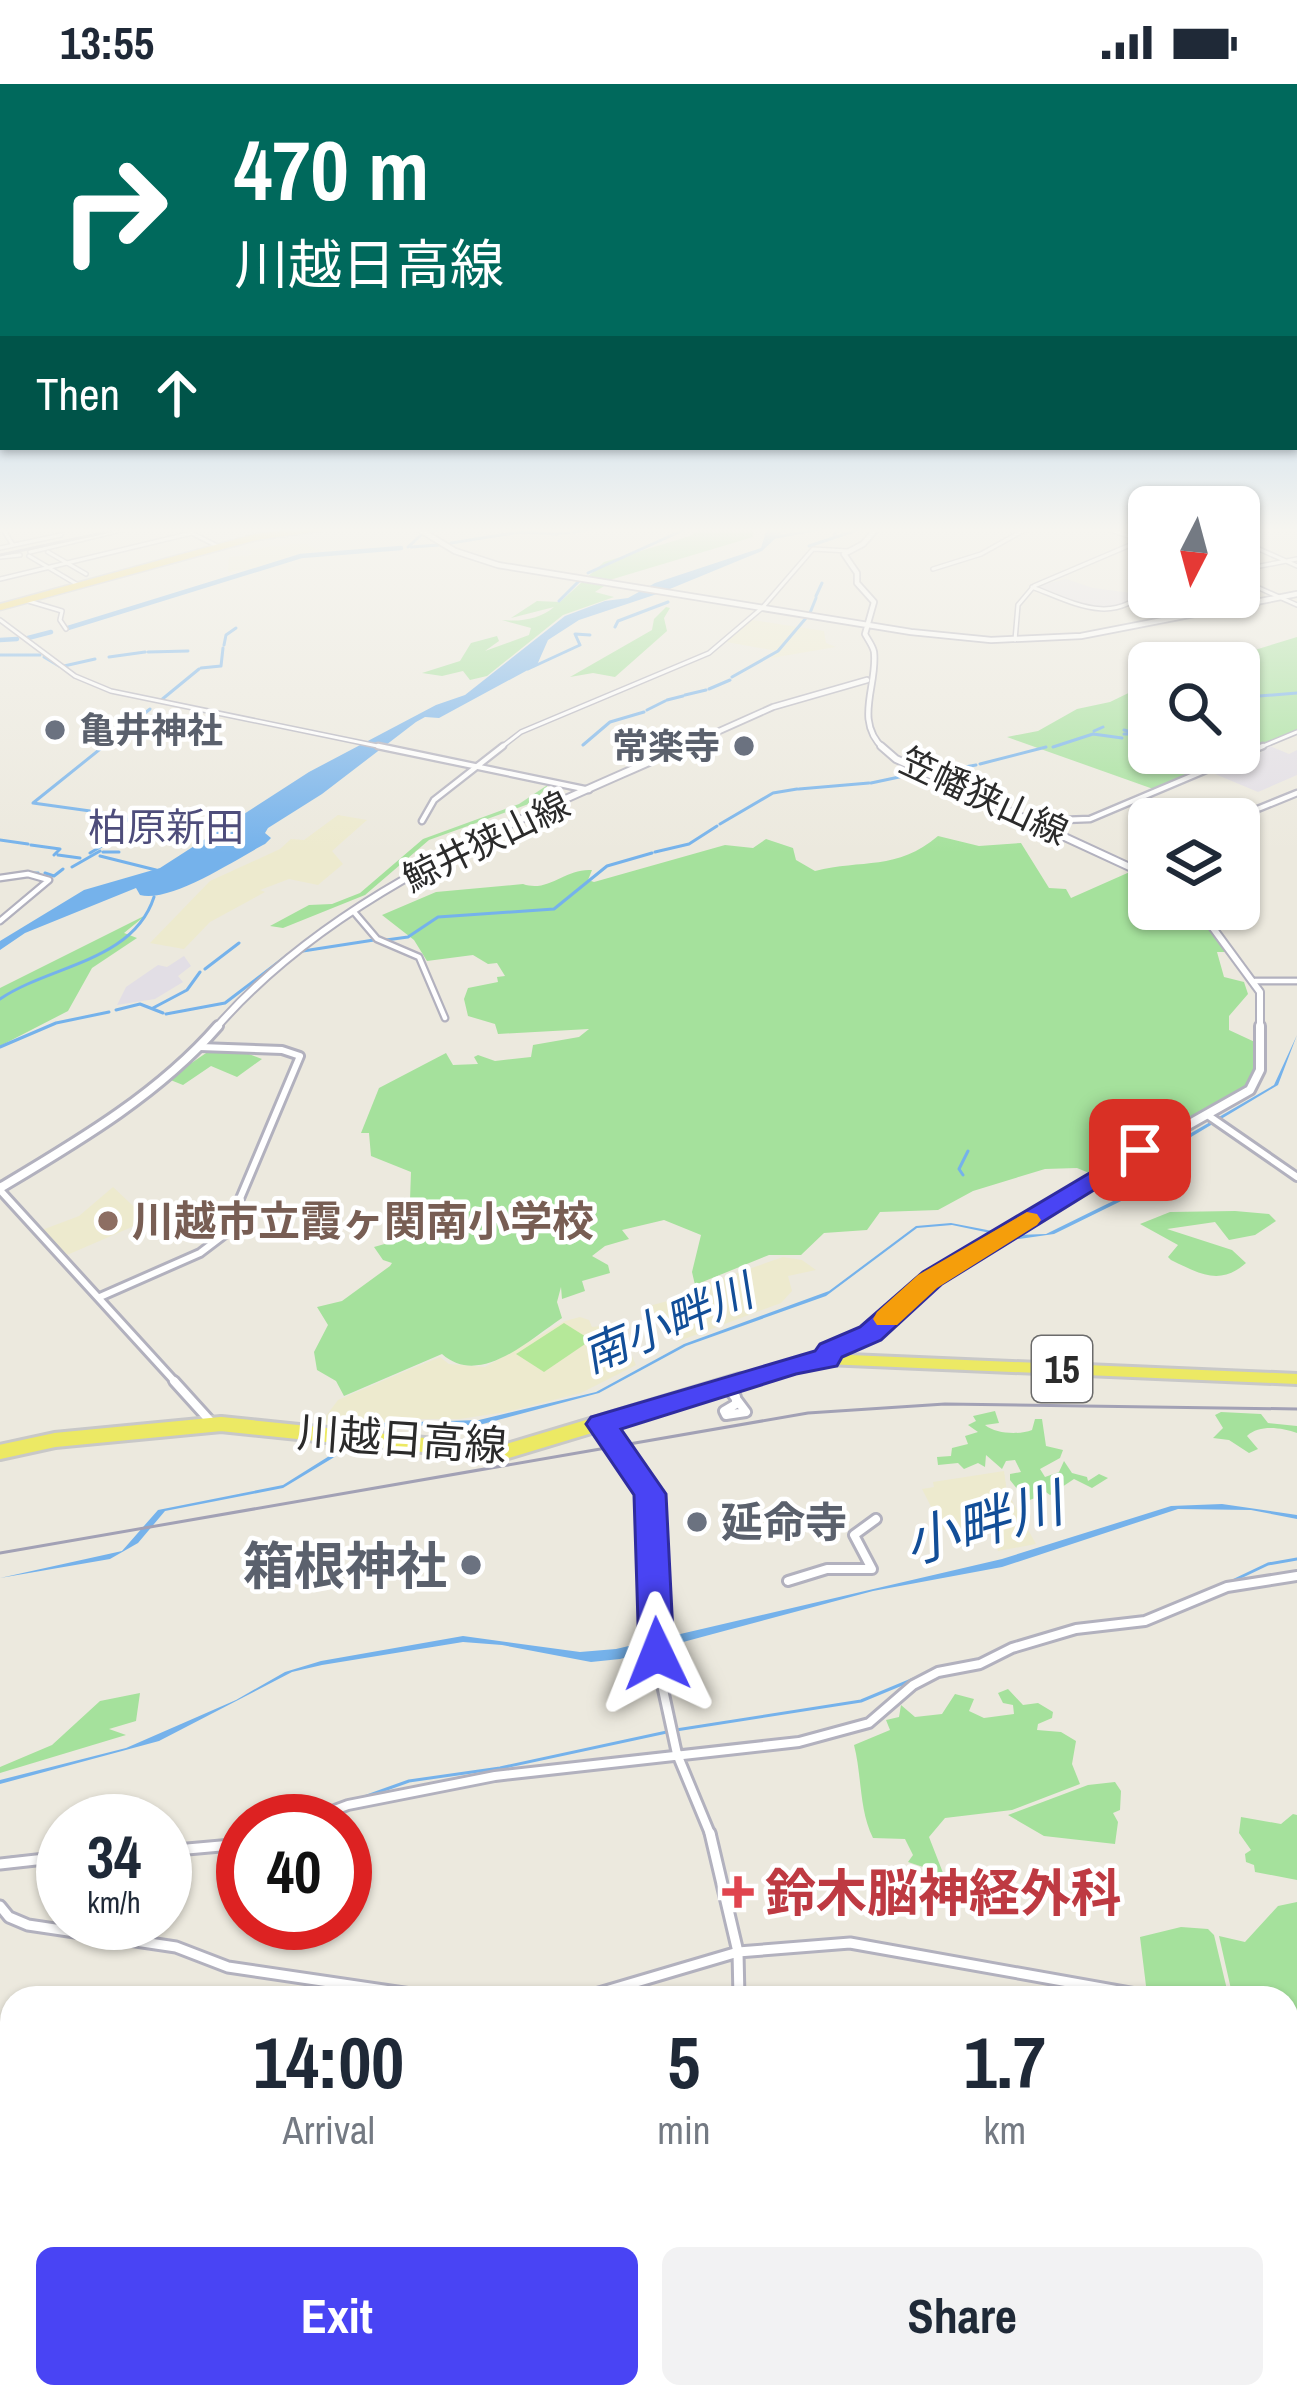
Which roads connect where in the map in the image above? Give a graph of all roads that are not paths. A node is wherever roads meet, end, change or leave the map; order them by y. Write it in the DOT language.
graph roads {
  1 [pos="22,636"];
  2 [pos="727,636"];
  3 [pos="866,636"];
  4 [pos="941,636"];
  5 [pos="1015,636"];
  6 [pos="1074,636"];
  7 [pos="1015,640"];
  8 [pos="867,680"];
  9 [pos="1297,732"];
  10 [pos="476,766"];
  11 [pos="592,790"];
  12 [pos="1297,794"];
  13 [pos="1260,808"];
  14 [pos="422,821"];
  15 [pos="1036,821"];
  16 [pos="1128,865"];
  17 [pos="0,878"];
  18 [pos="354,912"];
  19 [pos="0,921"];
  20 [pos="1215,930"];
  21 [pos="1255,981"];
  22 [pos="1297,981"];
  23 [pos="445,1018"];
  24 [pos="200,1047"];
  25 [pos="1211,1117"];
  26 [pos="1297,1177"];
  27 [pos="0,1189"];
  28 [pos="100,1297"];
  29 [pos="826,1359"];
  30 [pos="1297,1379"];
  31 [pos="726,1385"];
  32 [pos="736,1396"];
  33 [pos="213,1424"];
  34 [pos="602,1424"];
  35 [pos="0,1452"];
  36 [pos="876,1519"];
  37 [pos="1297,1576"];
  38 [pos="788,1581"];
  39 [pos="677,1754"];
  40 [pos="372,1800"];
  41 [pos="36,1860"];
  42 [pos="0,1864"];
  43 [pos="0,1906"];
  44 [pos="738,1952"];
  45 [pos="357,1986"];
  46 [pos="623,1986"];
  47 [pos="739,1986"];
  48 [pos="1094,1986"];
  1 -- 10 [label="street"];
  2 -- 10 [label="street"];
  3 -- 8 [label="main road"];
  4 -- 7 [label="main road"];
  5 -- 7 [label="street"];
  6 -- 7 [label="main road"];
  8 -- 11 [label="main road, 鯨井狭山線"];
  8 -- 15 [label="main road, 笠幡狭山線"];
  9 -- 15 [label="street"];
  10 -- 11 [label="street"];
  10 -- 14 [label="street"];
  11 -- 18 [label="main road, 鯨井狭山線"];
  12 -- 13 [label="street"];
  15 -- 16 [label="main road, 笠幡狭山線"];
  17 -- 19 [label="street"];
  18 -- 23 [label="street"];
  18 -- 24 [label="main road, 鯨井狭山線"];
  20 -- 21 [label="main road"];
  21 -- 22 [label="street"];
  21 -- 25 [label="main road"];
  24 -- 27 [label="main road, 鯨井狭山線"];
  24 -- 28 [label="street"];
  25 -- 26 [label="street"];
  25 -- 29 [label="main road"];
  27 -- 28 [label="street"];
  28 -- 33 [label="street"];
  29 -- 30 [label="main road, 川越日高線 / 15"];
  29 -- 31 [label="main road, 川越日高線 / 15"];
  31 -- 32 [label="street"];
  31 -- 34 [label="main road, 川越日高線 / 15"];
  33 -- 34 [label="main road, 川越日高線 / 15"];
  33 -- 35 [label="main road, 川越日高線 / 15"];
  34 -- 39 [label="street"];
  36 -- 38 [label="street"];
  37 -- 39 [label="street"];
  39 -- 40 [label="street"];
  39 -- 44 [label="street"];
  41 -- 42 [label="street"];
  43 -- 45 [label="street"];
  44 -- 46 [label="street"];
  44 -- 47 [label="street"];
  44 -- 48 [label="street"];
}
